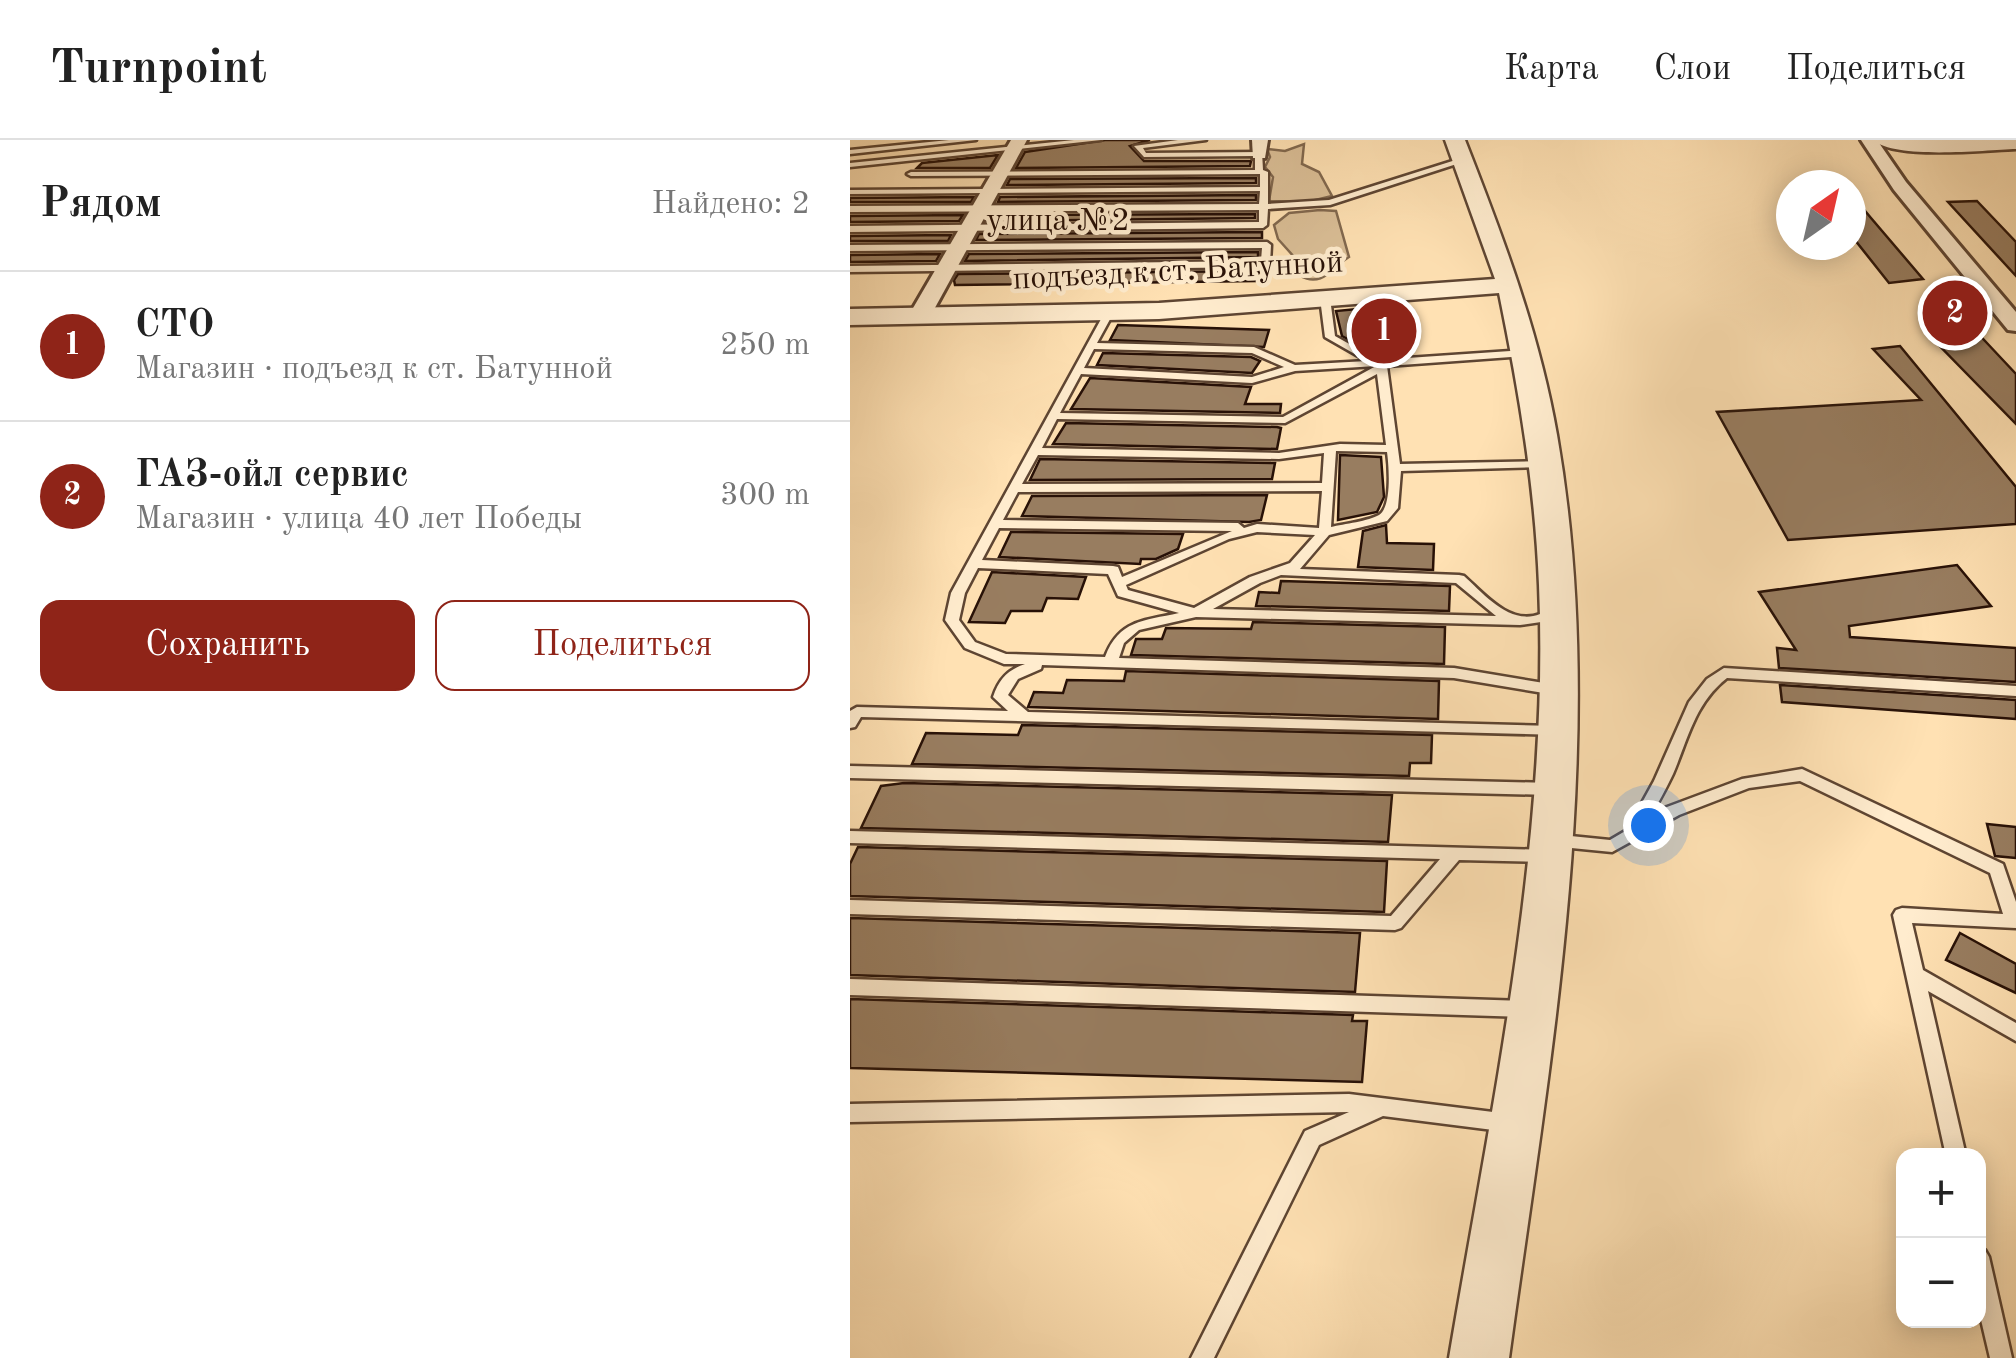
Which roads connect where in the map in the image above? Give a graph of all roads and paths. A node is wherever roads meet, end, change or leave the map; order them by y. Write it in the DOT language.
graph roads {
  1 [pos="972,140"];
  2 [pos="1097,140"];
  3 [pos="1202,140"];
  4 [pos="1870,140"];
  5 [pos="2016,143"];
  6 [pos="1017,144"];
  7 [pos="1460,150"];
  8 [pos="1884,151"];
  9 [pos="850,152"];
  10 [pos="1259,155"];
  11 [pos="850,164"];
  12 [pos="911,174"];
  13 [pos="1264,189"];
  14 [pos="993,191"];
  15 [pos="850,192"];
  16 [pos="1264,207"];
  17 [pos="850,209"];
  18 [pos="972,228"];
  19 [pos="850,229"];
  20 [pos="962,247"];
  21 [pos="850,248"];
  22 [pos="850,268"];
  23 [pos="951,268"];
  24 [pos="1509,284"];
  25 [pos="1325,298"];
  26 [pos="1996,300"];
  27 [pos="1959,303"];
  28 [pos="1109,312"];
  29 [pos="920,315"];
  30 [pos="850,317"];
  31 [pos="2016,325"];
  32 [pos="1092,346"];
  33 [pos="1525,353"];
  34 [pos="1380,366"];
  35 [pos="1294,368"];
  36 [pos="1076,372"];
  37 [pos="1052,416"];
  38 [pos="1330,448"];
  39 [pos="1392,448"];
  40 [pos="1034,451"];
  41 [pos="1545,464"];
  42 [pos="1395,468"];
  43 [pos="1014,488"];
  44 [pos="1327,488"];
  45 [pos="994,524"];
  46 [pos="1257,528"];
  47 [pos="1326,532"];
  48 [pos="973,564"];
  49 [pos="1278,572"];
  50 [pos="1119,583"];
  51 [pos="1558,608"];
  52 [pos="1196,613"];
  53 [pos="1520,622"];
  54 [pos="1055,661"];
  55 [pos="1110,662"];
  56 [pos="1556,690"];
  57 [pos="2016,691"];
  58 [pos="1026,716"];
  59 [pos="850,723"];
  60 [pos="1555,731"];
  61 [pos="850,772"];
  62 [pos="1551,788"];
  63 [pos="1632,834"];
  64 [pos="850,837"];
  65 [pos="1548,848"];
  66 [pos="1455,852"];
  67 [pos="850,907"];
  68 [pos="2015,923"];
  69 [pos="1916,974"];
  70 [pos="850,987"];
  71 [pos="1529,1009"];
  72 [pos="2016,1033"];
  73 [pos="1383,1107"];
  74 [pos="850,1112"];
  75 [pos="1513,1124"];
  76 [pos="1954,1148"];
  77 [pos="1986,1292"];
  78 [pos="1202,1358"];
  79 [pos="1479,1358"];
  80 [pos="2001,1358"];
  1 -- 9 [label="lane"];
  2 -- 6 [label="lane"];
  3 -- 10 [label="lane"];
  4 -- 8 [label="street"];
  5 -- 8 [label="street"];
  6 -- 11 [label="lane"];
  6 -- 14 [label="street"];
  7 -- 16 [label="lane"];
  7 -- 24 [label="street"];
  8 -- 26 [label="street"];
  10 -- 13 [label="lane"];
  10 -- 14 [label="lane"];
  12 -- 14 [label="lane"];
  13 -- 14 [label="lane"];
  13 -- 16 [label="lane"];
  14 -- 15 [label="lane"];
  14 -- 16 [label="lane"];
  14 -- 17 [label="lane"];
  14 -- 18 [label="street"];
  16 -- 18 [label="lane"];
  18 -- 19 [label="lane"];
  18 -- 20 [label="street"];
  20 -- 21 [label="lane, улица №2"];
  20 -- 23 [label="street"];
  20 -- 23 [label="lane, улица №2"];
  22 -- 23 [label="lane"];
  23 -- 29 [label="street"];
  24 -- 25 [label="street, подъезд к ст. Батунной"];
  24 -- 33 [label="street"];
  25 -- 28 [label="street, подъезд к ст. Батунной"];
  25 -- 34 [label="lane"];
  26 -- 27 [label="lane"];
  26 -- 31 [label="street"];
  28 -- 29 [label="street, подъезд к ст. Батунной"];
  28 -- 32 [label="lane"];
  29 -- 30 [label="street, подъезд к ст. Батунной"];
  32 -- 35 [label="lane"];
  32 -- 36 [label="lane"];
  33 -- 34 [label="lane"];
  33 -- 41 [label="street"];
  34 -- 35 [label="lane"];
  34 -- 37 [label="lane"];
  34 -- 39 [label="lane"];
  35 -- 36 [label="lane"];
  36 -- 37 [label="lane"];
  37 -- 40 [label="lane"];
  38 -- 39 [label="lane"];
  38 -- 40 [label="lane"];
  38 -- 44 [label="lane"];
  39 -- 42 [label="lane"];
  40 -- 43 [label="lane"];
  41 -- 42 [label="lane"];
  41 -- 51 [label="street"];
  42 -- 47 [label="lane"];
  43 -- 44 [label="lane"];
  43 -- 45 [label="lane"];
  44 -- 47 [label="lane"];
  45 -- 46 [label="lane"];
  45 -- 48 [label="lane"];
  46 -- 47 [label="lane"];
  46 -- 50 [label="lane"];
  47 -- 49 [label="lane"];
  48 -- 50 [label="lane"];
  48 -- 54 [label="lane"];
  49 -- 52 [label="lane"];
  49 -- 53 [label="lane"];
  50 -- 52 [label="lane"];
  51 -- 53 [label="lane"];
  51 -- 56 [label="street"];
  52 -- 53 [label="lane"];
  52 -- 55 [label="lane"];
  54 -- 55 [label="lane"];
  54 -- 58 [label="lane"];
  55 -- 56 [label="lane"];
  56 -- 60 [label="street"];
  57 -- 63 [label="lane"];
  58 -- 59 [label="lane"];
  58 -- 60 [label="lane"];
  60 -- 62 [label="street"];
  61 -- 62 [label="lane"];
  62 -- 65 [label="street"];
  63 -- 65 [label="lane"];
  63 -- 68 [label="lane"];
  64 -- 66 [label="lane"];
  65 -- 66 [label="lane"];
  65 -- 71 [label="street"];
  66 -- 67 [label="lane"];
  68 -- 69 [label="lane"];
  69 -- 72 [label="lane"];
  69 -- 76 [label="lane"];
  70 -- 71 [label="lane"];
  71 -- 75 [label="street"];
  73 -- 74 [label="lane"];
  73 -- 75 [label="lane"];
  73 -- 78 [label="lane"];
  75 -- 79 [label="street"];
  77 -- 80 [label="lane"];
}
